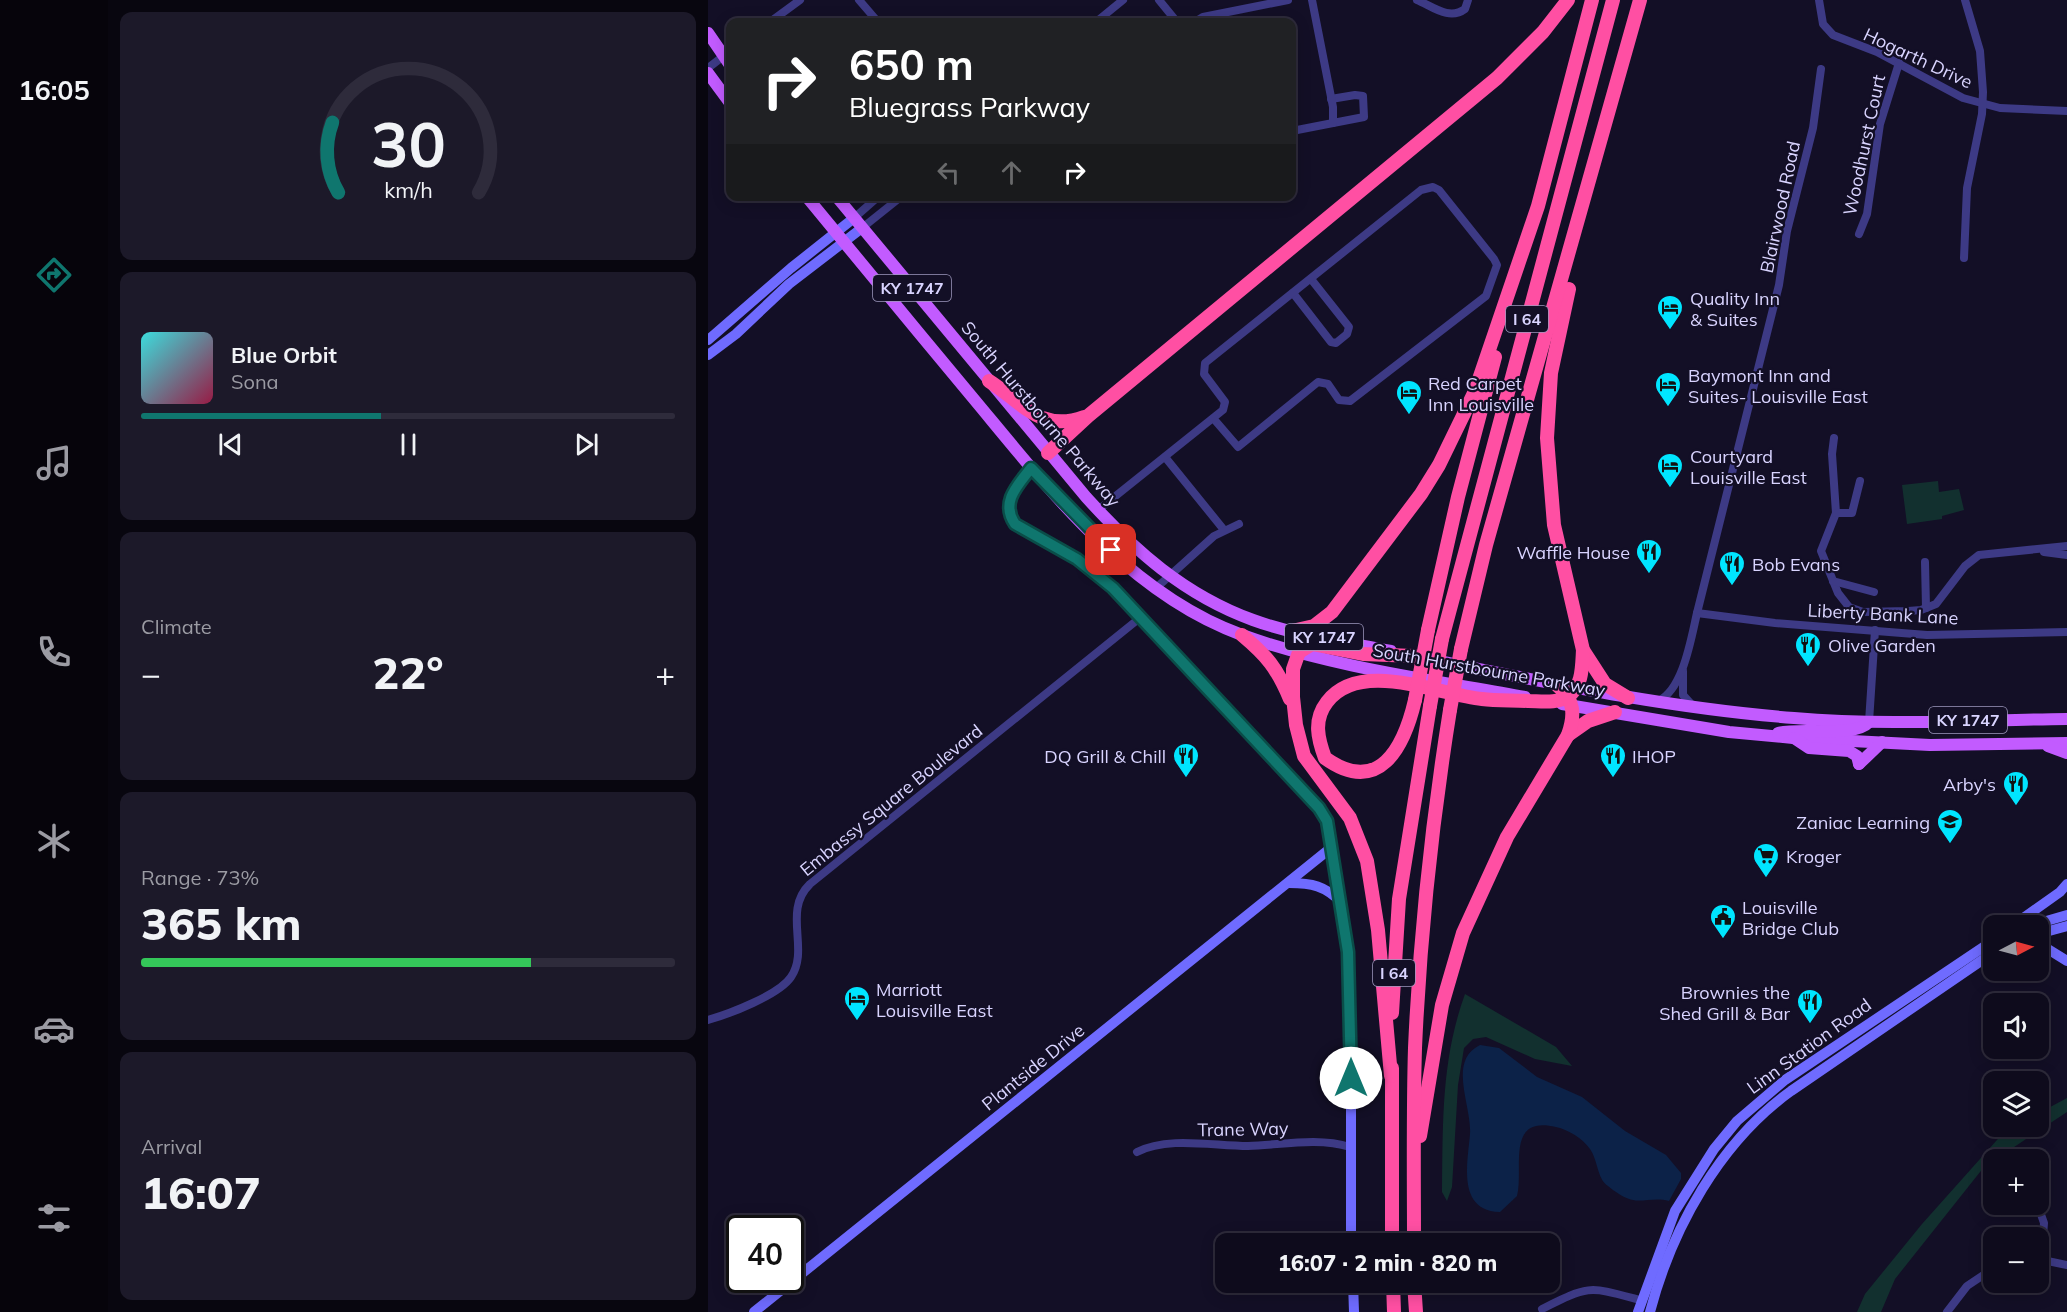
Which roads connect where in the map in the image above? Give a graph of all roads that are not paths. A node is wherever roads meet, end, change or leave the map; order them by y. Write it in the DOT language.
graph roads {
  1 [pos="800,0"];
  2 [pos="859,0"];
  3 [pos="1124,0"];
  4 [pos="1159,0"];
  5 [pos="1288,0"];
  6 [pos="1312,0"];
  7 [pos="1417,0"];
  8 [pos="1468,0"];
  9 [pos="1568,0"];
  10 [pos="1592,0"];
  11 [pos="1613,0"];
  12 [pos="1640,0"];
  13 [pos="1820,0"];
  14 [pos="1965,0"];
  15 [pos="775,18"];
  16 [pos="875,18"];
  17 [pos="1101,18"];
  18 [pos="1174,18"];
  19 [pos="1201,18"];
  20 [pos="708,33"];
  21 [pos="726,55"];
  22 [pos="726,58"];
  23 [pos="1899,63"];
  24 [pos="708,68"];
  25 [pos="1821,69"];
  26 [pos="708,73"];
  27 [pos="726,98"];
  28 [pos="1331,99"];
  29 [pos="1982,104"];
  30 [pos="2067,111"];
  31 [pos="1333,123"];
  32 [pos="1296,130"];
  33 [pos="1593,167"];
  34 [pos="810,201"];
  35 [pos="840,201"];
  36 [pos="873,201"];
  37 [pos="896,201"];
  38 [pos="854,218"];
  39 [pos="862,228"];
  40 [pos="835,232"];
  41 [pos="1859,234"];
  42 [pos="844,243"];
  43 [pos="1522,257"];
  44 [pos="1964,258"];
  45 [pos="1314,276"];
  46 [pos="1293,293"];
  47 [pos="708,340"];
  48 [pos="708,355"];
  49 [pos="989,381"];
  50 [pos="1088,416"];
  51 [pos="1213,418"];
  52 [pos="1834,438"];
  53 [pos="1048,453"];
  54 [pos="1165,458"];
  55 [pos="1031,468"];
  56 [pos="1860,482"];
  57 [pos="1098,510"];
  58 [pos="1836,513"];
  59 [pos="1239,524"];
  60 [pos="1224,530"];
  61 [pos="2067,546"];
  62 [pos="2033,550"];
  63 [pos="2067,555"];
  64 [pos="1925,562"];
  65 [pos="1167,575"];
  66 [pos="1833,581"];
  67 [pos="1156,588"];
  68 [pos="1874,592"];
  69 [pos="1926,608"];
  70 [pos="1697,614"];
  71 [pos="1141,617"];
  72 [pos="1875,630"];
  73 [pos="1292,631"];
  74 [pos="2067,632"];
  75 [pos="1242,635"];
  76 [pos="1583,650"];
  77 [pos="1299,652"];
  78 [pos="1414,656"];
  79 [pos="1683,665"];
  80 [pos="1557,685"];
  81 [pos="1572,697"];
  82 [pos="1628,698"];
  83 [pos="1549,701"];
  84 [pos="1655,702"];
  85 [pos="1697,708"];
  86 [pos="1294,710"];
  87 [pos="1615,712"];
  88 [pos="1753,715"];
  89 [pos="2067,719"];
  90 [pos="1869,722"];
  91 [pos="1729,732"];
  92 [pos="1568,735"];
  93 [pos="1765,735"];
  94 [pos="1793,738"];
  95 [pos="1882,742"];
  96 [pos="2067,743"];
  97 [pos="2044,744"];
  98 [pos="2067,753"];
  99 [pos="1332,847"];
  100 [pos="1289,883"];
  101 [pos="2067,884"];
  102 [pos="1341,903"];
  103 [pos="2026,915"];
  104 [pos="2067,915"];
  105 [pos="2049,920"];
  106 [pos="2067,926"];
  107 [pos="2049,931"];
  108 [pos="1983,947"];
  109 [pos="2049,951"];
  110 [pos="1983,960"];
  111 [pos="2067,962"];
  112 [pos="708,1020"];
  113 [pos="1391,1076"];
  114 [pos="1350,1147"];
  115 [pos="1137,1152"];
  116 [pos="1414,1155"];
  117 [pos="1351,1233"];
  118 [pos="1392,1233"];
  119 [pos="1414,1233"];
  120 [pos="2049,1261"];
  121 [pos="2067,1265"];
  122 [pos="1983,1276"];
  123 [pos="1353,1293"];
  124 [pos="1393,1293"];
  125 [pos="1415,1293"];
  126 [pos="1640,1300"];
  127 [pos="1542,1309"];
  128 [pos="754,1312"];
  129 [pos="1354,1312"];
  130 [pos="1394,1312"];
  131 [pos="1416,1312"];
  132 [pos="1638,1312"];
  133 [pos="1650,1312"];
  134 [pos="1947,1312"];
  1 -- 15 [label="street"];
  2 -- 16 [label="street"];
  3 -- 17 [label="street"];
  4 -- 18 [label="street"];
  5 -- 19 [label="street"];
  6 -- 28 [label="street"];
  7 -- 8 [label="street"];
  9 -- 50 [label="highway"];
  10 -- 43 [label="highway"];
  11 -- 113 [label="highway, I 64, bridge"];
  12 -- 33 [label="highway, I 64"];
  13 -- 23 [label="street, Hogarth Drive"];
  14 -- 29 [label="street"];
  20 -- 21 [label="main road"];
  22 -- 24 [label="street"];
  23 -- 29 [label="street, Hogarth Drive"];
  23 -- 41 [label="street, Woodhurst Court"];
  25 -- 70 [label="street, Blairwood Road"];
  26 -- 27 [label="main road"];
  28 -- 31 [label="street"];
  28 -- 31 [label="street"];
  29 -- 30 [label="street, Hogarth Drive"];
  29 -- 44 [label="street"];
  31 -- 32 [label="street"];
  33 -- 76 [label="highway"];
  33 -- 116 [label="highway, I 64, bridge"];
  34 -- 40 [label="main road, South Hurstbourne Parkway / KY 1747"];
  35 -- 38 [label="main road, South Hurstbourne Parkway / KY 1747"];
  36 -- 38 [label="street"];
  37 -- 39 [label="street"];
  38 -- 39 [label="main road, South Hurstbourne Parkway / KY 1747"];
  38 -- 40 [label="street"];
  39 -- 42 [label="street"];
  39 -- 49 [label="main road, South Hurstbourne Parkway / KY 1747"];
  40 -- 42 [label="main road, South Hurstbourne Parkway / KY 1747"];
  40 -- 47 [label="street"];
  42 -- 48 [label="street"];
  42 -- 55 [label="main road, South Hurstbourne Parkway / KY 1747"];
  43 -- 73 [label="highway"];
  43 -- 83 [label="highway, bridge"];
  45 -- 46 [label="street"];
  45 -- 46 [label="street"];
  45 -- 51 [label="street"];
  46 -- 51 [label="street"];
  49 -- 50 [label="highway"];
  49 -- 53 [label="main road, South Hurstbourne Parkway / KY 1747"];
  50 -- 53 [label="highway"];
  51 -- 54 [label="street"];
  52 -- 58 [label="street"];
  53 -- 55 [label="main road"];
  53 -- 57 [label="main road, South Hurstbourne Parkway / KY 1747"];
  54 -- 57 [label="street"];
  54 -- 60 [label="street"];
  55 -- 67 [label="main road, South Hurstbourne Parkway / KY 1747"];
  55 -- 71 [label="street"];
  56 -- 58 [label="street"];
  57 -- 65 [label="main road, South Hurstbourne Parkway / KY 1747"];
  58 -- 66 [label="street"];
  59 -- 60 [label="street"];
  60 -- 65 [label="street"];
  61 -- 62 [label="street"];
  62 -- 63 [label="street"];
  62 -- 69 [label="street"];
  64 -- 69 [label="street"];
  65 -- 67 [label="street"];
  65 -- 73 [label="main road, South Hurstbourne Parkway / KY 1747"];
  66 -- 68 [label="street"];
  66 -- 69 [label="street"];
  67 -- 75 [label="main road, South Hurstbourne Parkway / KY 1747"];
  70 -- 72 [label="street, Liberty Bank Lane"];
  70 -- 79 [label="street, Blairwood Road"];
  71 -- 99 [label="street"];
  71 -- 112 [label="street, Embassy Square Boulevard"];
  72 -- 74 [label="street, Liberty Bank Lane"];
  72 -- 90 [label="street"];
  73 -- 78 [label="main road, South Hurstbourne Parkway / KY 1747"];
  75 -- 77 [label="main road, South Hurstbourne Parkway / KY 1747"];
  75 -- 86 [label="highway"];
  76 -- 81 [label="highway"];
  76 -- 82 [label="highway"];
  77 -- 78 [label="highway"];
  77 -- 83 [label="main road, South Hurstbourne Parkway / KY 1747"];
  77 -- 86 [label="highway"];
  78 -- 80 [label="main road, South Hurstbourne Parkway / KY 1747"];
  79 -- 84 [label="street, Blairwood Road"];
  79 -- 85 [label="street, Blairwood Road"];
  80 -- 81 [label="highway"];
  81 -- 82 [label="main road, South Hurstbourne Parkway / KY 1747"];
  81 -- 83 [label="highway"];
  81 -- 87 [label="main road, South Hurstbourne Parkway / KY 1747"];
  81 -- 92 [label="highway"];
  82 -- 84 [label="main road, South Hurstbourne Parkway / KY 1747"];
  84 -- 85 [label="main road, South Hurstbourne Parkway / KY 1747"];
  85 -- 88 [label="main road, South Hurstbourne Parkway / KY 1747"];
  86 -- 113 [label="highway"];
  87 -- 91 [label="main road, South Hurstbourne Parkway / KY 1747"];
  87 -- 92 [label="highway"];
  88 -- 90 [label="main road, South Hurstbourne Parkway / KY 1747"];
  88 -- 91 [label="main road"];
  89 -- 90 [label="main road, South Hurstbourne Parkway / KY 1747"];
  90 -- 93 [label="main road"];
  91 -- 93 [label="main road, South Hurstbourne Parkway / KY 1747"];
  92 -- 116 [label="highway"];
  93 -- 94 [label="main road, South Hurstbourne Parkway / KY 1747"];
  94 -- 95 [label="main road, South Hurstbourne Parkway / KY 1747"];
  94 -- 95 [label="main road"];
  95 -- 97 [label="main road, South Hurstbourne Parkway / KY 1747"];
  96 -- 97 [label="main road, South Hurstbourne Parkway / KY 1747"];
  97 -- 98 [label="main road"];
  99 -- 100 [label="street, Plantside Drive"];
  99 -- 102 [label="street"];
  100 -- 102 [label="street"];
  100 -- 128 [label="street, Plantside Drive"];
  101 -- 103 [label="street"];
  102 -- 114 [label="street"];
  104 -- 105 [label="street"];
  106 -- 107 [label="street"];
  108 -- 126 [label="street, Linn Station Road"];
  109 -- 111 [label="street"];
  110 -- 133 [label="street, Linn Station Road"];
  113 -- 118 [label="highway, I 64"];
  114 -- 115 [label="street, Trane Way"];
  114 -- 117 [label="street"];
  116 -- 119 [label="highway, I 64"];
  120 -- 121 [label="street"];
  122 -- 134 [label="street"];
  123 -- 129 [label="street"];
  124 -- 130 [label="highway"];
  125 -- 131 [label="highway"];
  126 -- 127 [label="street"];
  126 -- 132 [label="street, Linn Station Road"];
}
